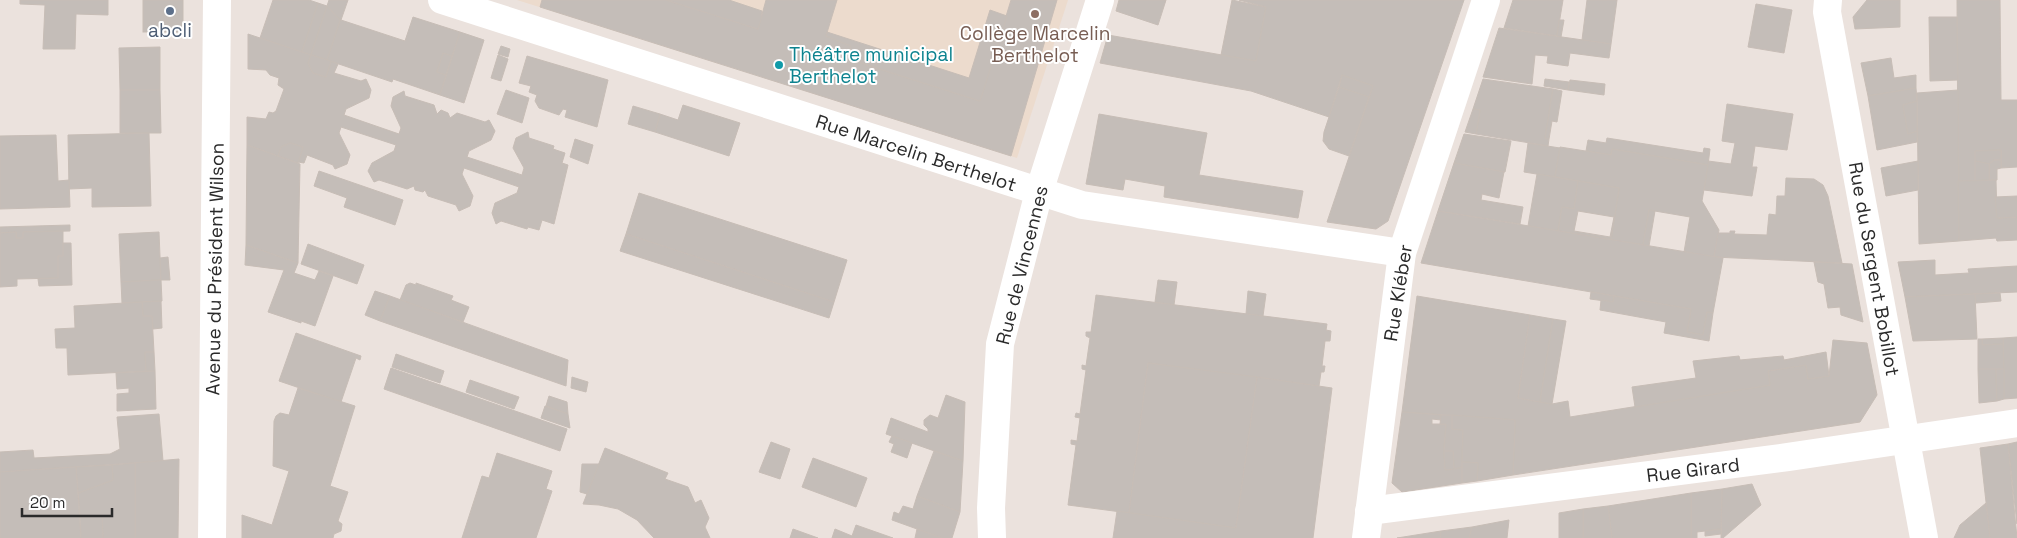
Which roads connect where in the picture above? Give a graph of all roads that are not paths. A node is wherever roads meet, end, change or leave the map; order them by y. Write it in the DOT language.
graph roads {
  1 [pos="217,0"];
  2 [pos="442,0"];
  3 [pos="1100,0"];
  4 [pos="1486,0"];
  5 [pos="1828,0"];
  6 [pos="1039,192"];
  7 [pos="1402,253"];
  8 [pos="2017,423"];
  9 [pos="1906,439"];
  10 [pos="1369,511"];
  11 [pos="212,538"];
  12 [pos="992,538"];
  13 [pos="1366,538"];
  14 [pos="1924,538"];
  1 -- 11 [label="street, Avenue du Président Wilson"];
  2 -- 6 [label="street, Rue Marcelin Berthelot"];
  3 -- 6 [label="street, Rue de Vincennes"];
  4 -- 7 [label="street, Rue Kléber"];
  5 -- 9 [label="street, Rue du Sergent Bobillot"];
  6 -- 7 [label="street, Rue Marcelin Berthelot"];
  6 -- 12 [label="street, Rue de Vincennes"];
  7 -- 10 [label="street, Rue Kléber"];
  8 -- 9 [label="street, Rue Girard"];
  9 -- 10 [label="street, Rue Girard"];
  9 -- 14 [label="street, Rue du Sergent Bobillot"];
  10 -- 13 [label="street, Rue Kléber"];
}
